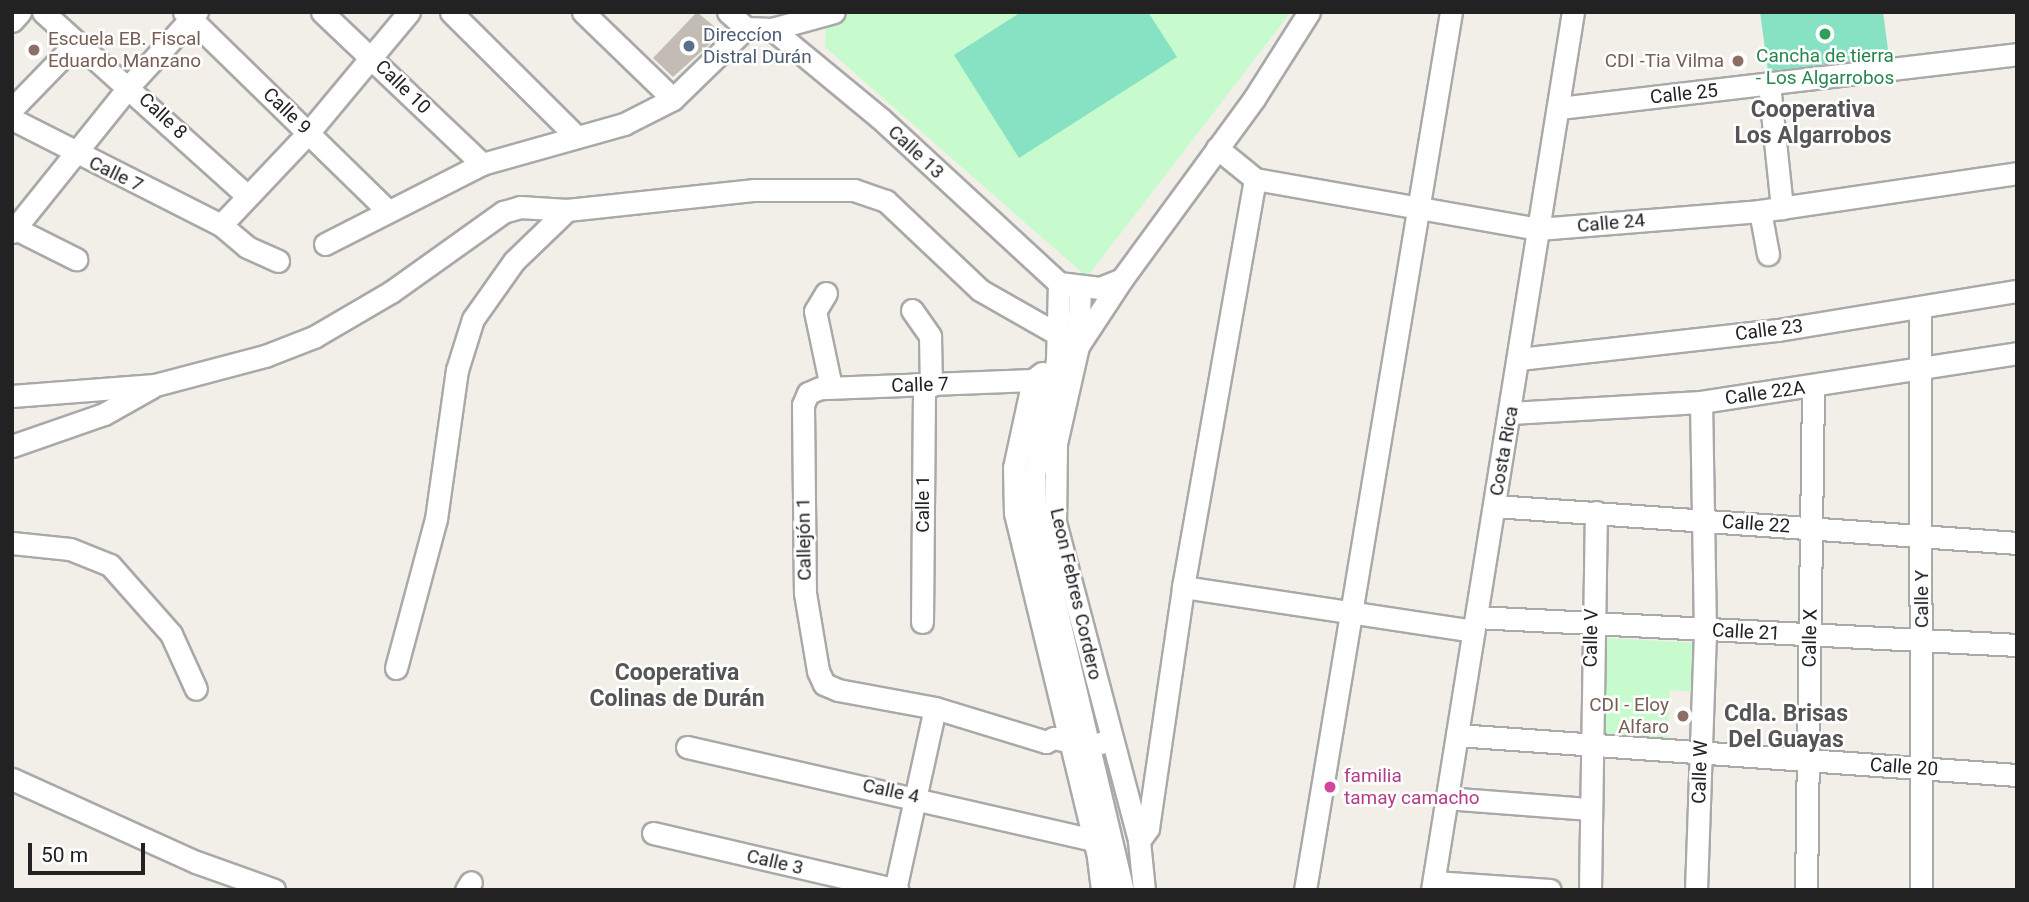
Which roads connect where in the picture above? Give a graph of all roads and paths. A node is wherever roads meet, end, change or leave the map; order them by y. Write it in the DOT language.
graph roads {
  1 [pos="20,12"];
  2 [pos="43,12"];
  3 [pos="322,12"];
  4 [pos="410,12"];
  5 [pos="450,12"];
  6 [pos="583,12"];
  7 [pos="728,12"];
  8 [pos="799,12"];
  9 [pos="834,12"];
  10 [pos="1310,12"];
  11 [pos="1451,12"];
  12 [pos="1573,12"];
  13 [pos="191,14"];
  14 [pos="742,20"];
  15 [pos="12,21"];
  16 [pos="772,29"];
  17 [pos="76,43"];
  18 [pos="2017,54"];
  19 [pos="370,55"];
  20 [pos="130,85"];
  21 [pos="1769,85"];
  22 [pos="673,99"];
  23 [pos="1559,108"];
  24 [pos="12,109"];
  25 [pos="12,119"];
  26 [pos="309,132"];
  27 [pos="578,137"];
  28 [pos="1217,148"];
  29 [pos="72,153"];
  30 [pos="482,164"];
  31 [pos="2017,173"];
  32 [pos="1255,179"];
  33 [pos="247,196"];
  34 [pos="1417,208"];
  35 [pos="1782,208"];
  36 [pos="566,210"];
  37 [pos="388,211"];
  38 [pos="1760,211"];
  39 [pos="221,225"];
  40 [pos="13,229"];
  41 [pos="1538,229"];
  42 [pos="325,244"];
  43 [pos="1768,254"];
  44 [pos="76,259"];
  45 [pos="278,261"];
  46 [pos="1122,279"];
  47 [pos="1059,283"];
  48 [pos="1080,287"];
  49 [pos="2017,291"];
  50 [pos="826,293"];
  51 [pos="1920,309"];
  52 [pos="912,310"];
  53 [pos="1057,339"];
  54 [pos="1078,346"];
  55 [pos="2017,353"];
  56 [pos="1519,359"];
  57 [pos="1057,360"];
  58 [pos="1922,367"];
  59 [pos="1033,380"];
  60 [pos="155,386"];
  61 [pos="1813,386"];
  62 [pos="831,387"];
  63 [pos="927,387"];
  64 [pos="808,393"];
  65 [pos="12,396"];
  66 [pos="1700,402"];
  67 [pos="1510,414"];
  68 [pos="12,446"];
  69 [pos="1494,506"];
  70 [pos="1596,512"];
  71 [pos="1700,520"];
  72 [pos="1812,528"];
  73 [pos="1922,535"];
  74 [pos="12,543"];
  75 [pos="2017,543"];
  76 [pos="1183,587"];
  77 [pos="1348,614"];
  78 [pos="922,622"];
  79 [pos="1475,624"];
  80 [pos="1591,624"];
  81 [pos="1705,630"];
  82 [pos="1809,635"];
  83 [pos="1921,640"];
  84 [pos="2017,645"];
  85 [pos="396,668"];
  86 [pos="196,689"];
  87 [pos="934,708"];
  88 [pos="1457,735"];
  89 [pos="1111,740"];
  90 [pos="1072,742"];
  91 [pos="1590,744"];
  92 [pos="687,747"];
  93 [pos="1700,752"];
  94 [pos="1808,760"];
  95 [pos="1922,768"];
  96 [pos="2017,775"];
  97 [pos="12,779"];
  98 [pos="914,795"];
  99 [pos="1446,798"];
  100 [pos="1590,809"];
  101 [pos="653,833"];
  102 [pos="1094,840"];
  103 [pos="1139,841"];
  104 [pos="1433,886"];
  105 [pos="274,890"];
  106 [pos="895,890"];
  107 [pos="1102,890"];
  108 [pos="1123,890"];
  109 [pos="1144,890"];
  110 [pos="1305,890"];
  111 [pos="1550,890"];
  112 [pos="1590,890"];
  113 [pos="1696,890"];
  114 [pos="1806,890"];
  115 [pos="1921,890"];
  1 -- 15 [label="street"];
  2 -- 17 [label="street, Calle 8"];
  3 -- 19 [label="street, Calle 10"];
  4 -- 19 [label="street"];
  5 -- 27 [label="street"];
  6 -- 22 [label="street"];
  7 -- 14 [label="street"];
  8 -- 16 [label="street"];
  9 -- 16 [label="street"];
  10 -- 28 [label="street"];
  11 -- 34 [label="street"];
  12 -- 23 [label="street, Costa Rica"];
  13 -- 20 [label="street"];
  13 -- 26 [label="street, Calle 9"];
  14 -- 16 [label="street"];
  14 -- 22 [label="street"];
  16 -- 47 [label="street, Calle 13"];
  17 -- 20 [label="street, Calle 8"];
  17 -- 24 [label="street"];
  18 -- 21 [label="street, Calle 25"];
  19 -- 26 [label="street"];
  19 -- 30 [label="street, Calle 10"];
  20 -- 29 [label="street"];
  20 -- 33 [label="street, Calle 8"];
  21 -- 23 [label="street, Calle 25"];
  21 -- 35 [label="street"];
  22 -- 27 [label="street"];
  23 -- 41 [label="street, Costa Rica"];
  25 -- 29 [label="street, Calle 7"];
  26 -- 33 [label="street"];
  26 -- 37 [label="street, Calle 9"];
  27 -- 30 [label="street"];
  28 -- 32 [label="street, Calle 24"];
  28 -- 46 [label="street"];
  29 -- 39 [label="street, Calle 7"];
  29 -- 40 [label="street"];
  30 -- 37 [label="street"];
  31 -- 35 [label="street, Calle 24"];
  32 -- 34 [label="street, Calle 24"];
  32 -- 76 [label="street"];
  33 -- 39 [label="street"];
  34 -- 41 [label="street, Calle 24"];
  34 -- 77 [label="street"];
  35 -- 38 [label="street, Calle 24"];
  36 -- 53 [label="street"];
  36 -- 60 [label="street"];
  36 -- 85 [label="street"];
  37 -- 42 [label="street"];
  38 -- 41 [label="street, Calle 24"];
  38 -- 43 [label="street"];
  39 -- 45 [label="street, Calle 7"];
  40 -- 44 [label="street"];
  41 -- 56 [label="street, Costa Rica"];
  46 -- 48 [label="street"];
  46 -- 54 [label="street"];
  47 -- 48 [label="street"];
  47 -- 53 [label="street, Leon Febres Cordero"];
  48 -- 54 [label="street, Leon Febres Cordero"];
  49 -- 51 [label="street, Calle 23"];
  50 -- 62 [label="street"];
  51 -- 56 [label="street, Calle 23"];
  51 -- 58 [label="street, Calle Y"];
  52 -- 63 [label="street, Calle 1"];
  53 -- 54 [label="street"];
  53 -- 57 [label="street, Leon Febres Cordero"];
  54 -- 89 [label="street, Leon Febres Cordero"];
  55 -- 58 [label="street, Calle 22A"];
  56 -- 67 [label="street, Costa Rica"];
  57 -- 59 [label="street"];
  57 -- 90 [label="street, Leon Febres Cordero"];
  58 -- 61 [label="street, Calle 22A"];
  58 -- 73 [label="street, Calle Y"];
  59 -- 63 [label="street, Calle 7"];
  59 -- 90 [label="street"];
  60 -- 65 [label="street"];
  60 -- 68 [label="street"];
  61 -- 66 [label="street, Calle 22A"];
  61 -- 72 [label="street, Calle X"];
  62 -- 63 [label="street, Calle 7"];
  62 -- 64 [label="street, Calle 7"];
  63 -- 78 [label="street, Calle 1"];
  64 -- 87 [label="street, Callejón 1"];
  66 -- 67 [label="street, Calle 22A"];
  66 -- 71 [label="street, Calle W"];
  67 -- 69 [label="street, Costa Rica"];
  69 -- 70 [label="street, Calle 22"];
  69 -- 79 [label="street, Costa Rica"];
  70 -- 71 [label="street, Calle 22"];
  70 -- 80 [label="street, Calle V"];
  71 -- 72 [label="street, Calle 22"];
  71 -- 81 [label="street, Calle W"];
  72 -- 73 [label="street, Calle 22"];
  72 -- 82 [label="street, Calle X"];
  73 -- 75 [label="street, Calle 22"];
  73 -- 83 [label="street, Calle Y"];
  74 -- 86 [label="street"];
  76 -- 77 [label="street, Calle 21"];
  76 -- 103 [label="street"];
  77 -- 79 [label="street, Calle 21"];
  77 -- 110 [label="street"];
  79 -- 80 [label="street, Calle 21"];
  79 -- 88 [label="street, Costa Rica"];
  80 -- 81 [label="street, Calle 21"];
  80 -- 91 [label="street, Calle V"];
  81 -- 82 [label="street, Calle 21"];
  81 -- 93 [label="street, Calle W"];
  82 -- 83 [label="street, Calle 21"];
  82 -- 94 [label="street, Calle X"];
  83 -- 84 [label="street, Calle 21"];
  83 -- 95 [label="street, Calle Y"];
  87 -- 90 [label="street"];
  87 -- 98 [label="street"];
  88 -- 91 [label="street, Calle 20"];
  88 -- 99 [label="street, Costa Rica"];
  89 -- 90 [label="street"];
  89 -- 103 [label="street, Leon Febres Cordero"];
  90 -- 102 [label="street"];
  90 -- 108 [label="street, Leon Febres Cordero"];
  91 -- 93 [label="street, Calle 20"];
  91 -- 100 [label="street, Calle V"];
  92 -- 98 [label="street, Calle 4"];
  93 -- 94 [label="street, Calle 20"];
  93 -- 113 [label="street, Calle W"];
  94 -- 95 [label="street, Calle 20"];
  94 -- 114 [label="street, Calle X"];
  95 -- 96 [label="street, Calle 20"];
  95 -- 115 [label="street, Calle Y"];
  97 -- 105 [label="street"];
  98 -- 102 [label="street, Calle 4"];
  98 -- 106 [label="street"];
  99 -- 100 [label="street"];
  99 -- 104 [label="street, Costa Rica"];
  100 -- 112 [label="street, Calle V"];
  101 -- 106 [label="street, Calle 3"];
  102 -- 107 [label="street"];
  103 -- 109 [label="street, Leon Febres Cordero"];
  104 -- 111 [label="street"];
}
